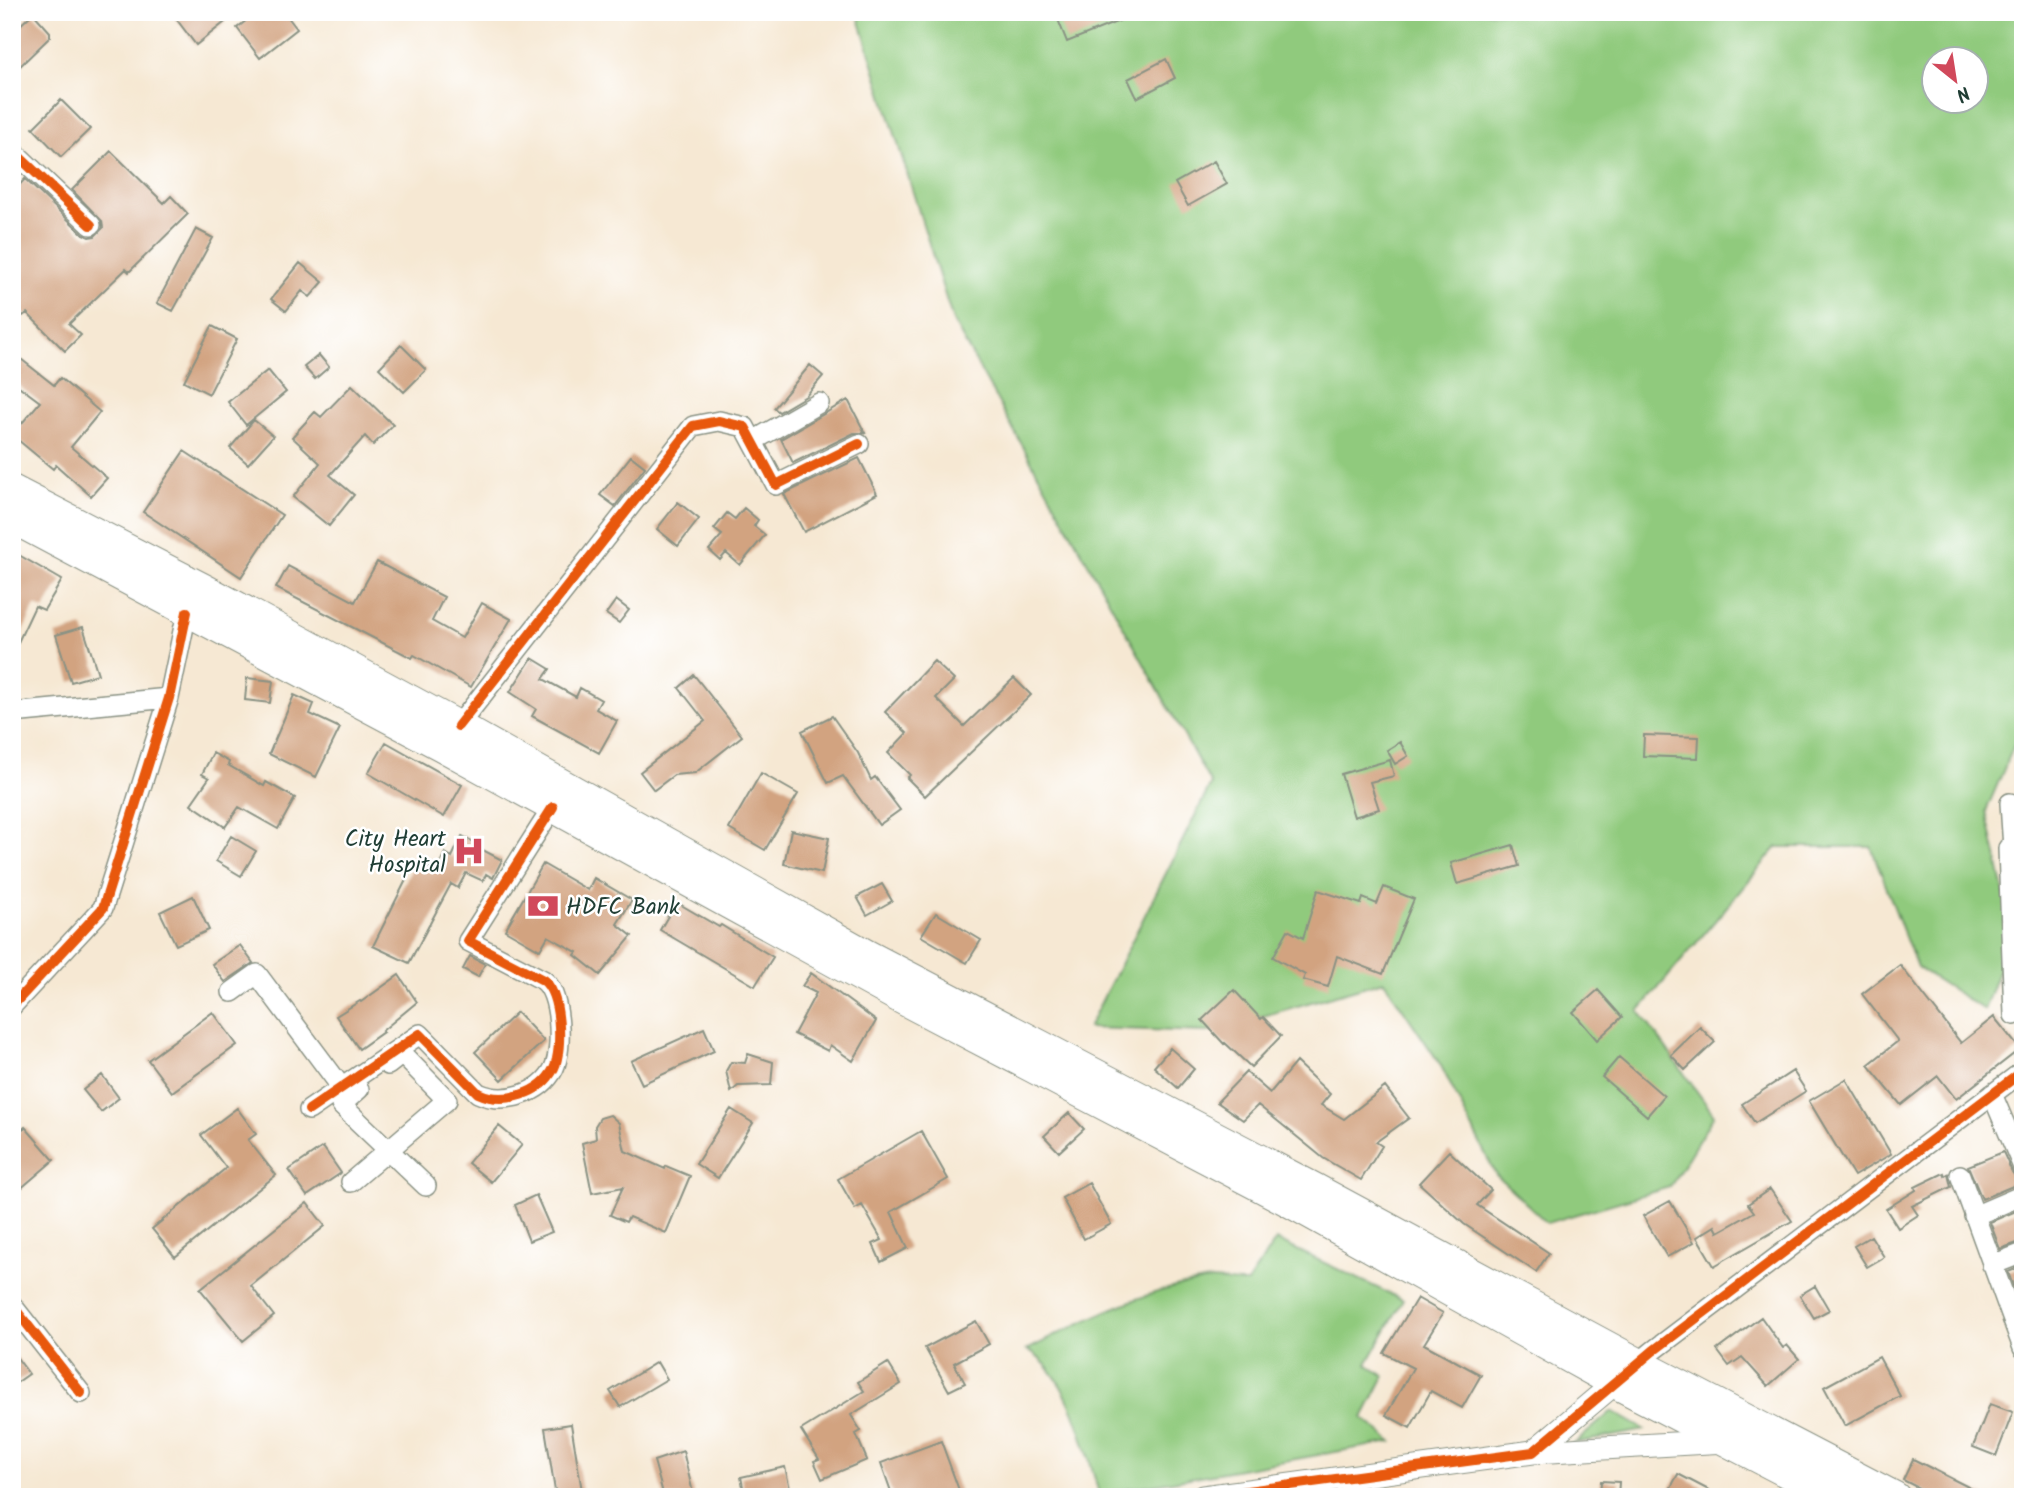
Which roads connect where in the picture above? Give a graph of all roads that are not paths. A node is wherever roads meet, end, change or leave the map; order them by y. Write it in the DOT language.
graph roads {
  1 [pos="12,150"];
  2 [pos="91,225"];
  3 [pos="819,403"];
  4 [pos="753,441"];
  5 [pos="859,444"];
  6 [pos="12,490"];
  7 [pos="12,518"];
  8 [pos="209,612"];
  9 [pos="169,698"];
  10 [pos="12,713"];
  11 [pos="458,726"];
  12 [pos="2010,803"];
  13 [pos="553,807"];
  14 [pos="2018,848"];
  15 [pos="232,992"];
  16 [pos="12,1006"];
  17 [pos="2014,1015"];
  18 [pos="2023,1071"];
  19 [pos="467,1082"];
  20 [pos="342,1088"];
  21 [pos="1992,1094"];
  22 [pos="447,1100"];
  23 [pos="309,1110"];
  24 [pos="388,1150"];
  25 [pos="2023,1167"];
  26 [pos="1960,1175"];
  27 [pos="351,1182"];
  28 [pos="426,1186"];
  29 [pos="2023,1195"];
  30 [pos="1974,1216"];
  31 [pos="2023,1252"];
  32 [pos="1992,1265"];
  33 [pos="12,1305"];
  34 [pos="2016,1308"];
  35 [pos="2023,1348"];
  36 [pos="1638,1363"];
  37 [pos="1615,1384"];
  38 [pos="81,1393"];
  39 [pos="1727,1441"];
  40 [pos="1533,1452"];
  41 [pos="1203,1497"];
  42 [pos="1834,1497"];
  43 [pos="1895,1497"];
  1 -- 2 [label="street"];
  3 -- 4 [label="street"];
  4 -- 5 [label="street"];
  4 -- 11 [label="street"];
  6 -- 8 [label="main road"];
  7 -- 8 [label="main road"];
  8 -- 9 [label="street"];
  8 -- 11 [label="main road"];
  8 -- 13 [label="main road"];
  9 -- 10 [label="street"];
  9 -- 16 [label="street"];
  11 -- 36 [label="main road"];
  12 -- 14 [label="street"];
  13 -- 19 [label="street"];
  13 -- 37 [label="main road"];
  14 -- 17 [label="street"];
  15 -- 20 [label="street"];
  18 -- 21 [label="street"];
  19 -- 20 [label="street"];
  19 -- 22 [label="street"];
  20 -- 23 [label="street"];
  21 -- 25 [label="street"];
  21 -- 36 [label="street"];
  22 -- 24 [label="street"];
  22 -- 24 [label="street"];
  24 -- 27 [label="street"];
  24 -- 28 [label="street"];
  26 -- 30 [label="street"];
  29 -- 30 [label="street"];
  30 -- 32 [label="street"];
  31 -- 32 [label="street"];
  32 -- 34 [label="street"];
  33 -- 38 [label="street"];
  34 -- 35 [label="street"];
  36 -- 37 [label="street"];
  36 -- 43 [label="main road"];
  37 -- 39 [label="main road"];
  37 -- 40 [label="street"];
  39 -- 40 [label="street"];
  39 -- 42 [label="main road"];
  40 -- 41 [label="street"];
}
